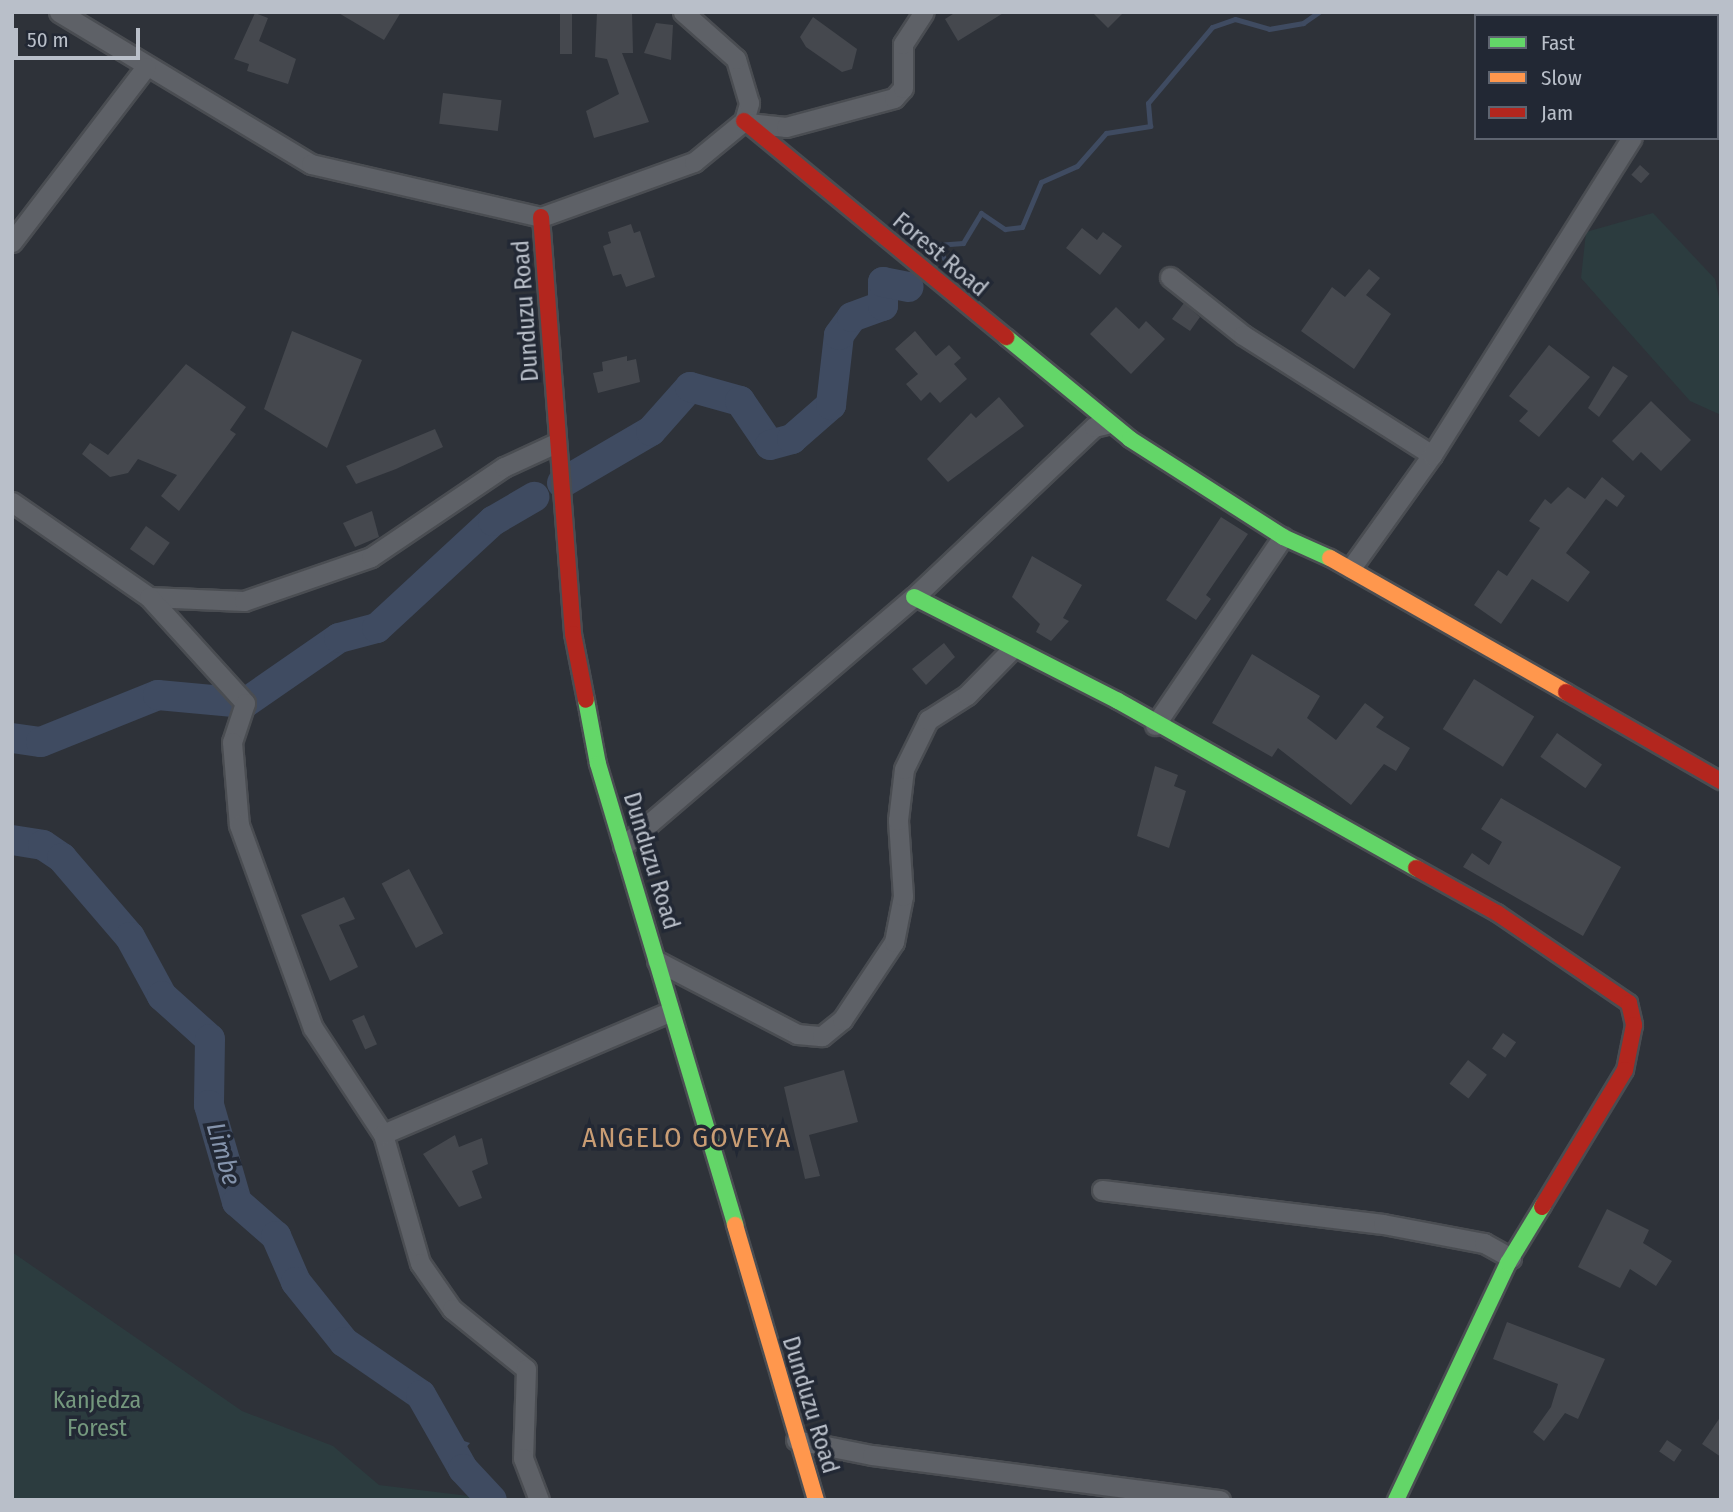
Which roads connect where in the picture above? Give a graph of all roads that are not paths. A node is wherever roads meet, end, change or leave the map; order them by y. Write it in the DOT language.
graph roads {
  1 [pos="59,12"];
  2 [pos="682,12"];
  3 [pos="925,12"];
  4 [pos="146,66"];
  5 [pos="744,121"];
  6 [pos="1631,140"];
  7 [pos="541,217"];
  8 [pos="12,242"];
  9 [pos="1170,277"];
  10 [pos="1107,424"];
  11 [pos="556,443"];
  12 [pos="1432,455"];
  13 [pos="12,502"];
  14 [pos="1283,537"];
  15 [pos="1351,568"];
  16 [pos="149,597"];
  17 [pos="914,597"];
  18 [pos="1012,649"];
  19 [pos="1155,725"];
  20 [pos="1721,781"];
  21 [pos="623,846"];
  22 [pos="657,961"];
  23 [pos="669,1012"];
  24 [pos="383,1135"];
  25 [pos="1102,1190"];
  26 [pos="1511,1258"];
  27 [pos="796,1440"];
  28 [pos="539,1500"];
  29 [pos="816,1500"];
  30 [pos="1220,1500"];
  31 [pos="1396,1500"];
  1 -- 4 [label="street"];
  2 -- 5 [label="street"];
  3 -- 5 [label="street"];
  4 -- 7 [label="street"];
  4 -- 8 [label="street"];
  5 -- 7 [label="street"];
  5 -- 10 [label="street, Forest Road"];
  6 -- 12 [label="street"];
  7 -- 11 [label="street, Dunduzu Road"];
  9 -- 12 [label="street"];
  10 -- 14 [label="street, Forest Road"];
  10 -- 17 [label="street"];
  11 -- 16 [label="street"];
  11 -- 21 [label="street, Dunduzu Road"];
  12 -- 15 [label="street"];
  13 -- 16 [label="street"];
  14 -- 15 [label="street, Forest Road"];
  14 -- 19 [label="street"];
  15 -- 20 [label="street, Forest Road"];
  16 -- 24 [label="street"];
  17 -- 18 [label="street"];
  17 -- 21 [label="street"];
  18 -- 19 [label="street"];
  18 -- 22 [label="street"];
  19 -- 26 [label="street"];
  21 -- 22 [label="street, Dunduzu Road"];
  22 -- 23 [label="street, Dunduzu Road"];
  23 -- 24 [label="street"];
  23 -- 27 [label="street, Dunduzu Road"];
  24 -- 28 [label="street"];
  25 -- 26 [label="street"];
  26 -- 31 [label="street"];
  27 -- 29 [label="street, Dunduzu Road"];
  27 -- 30 [label="street"];
}
